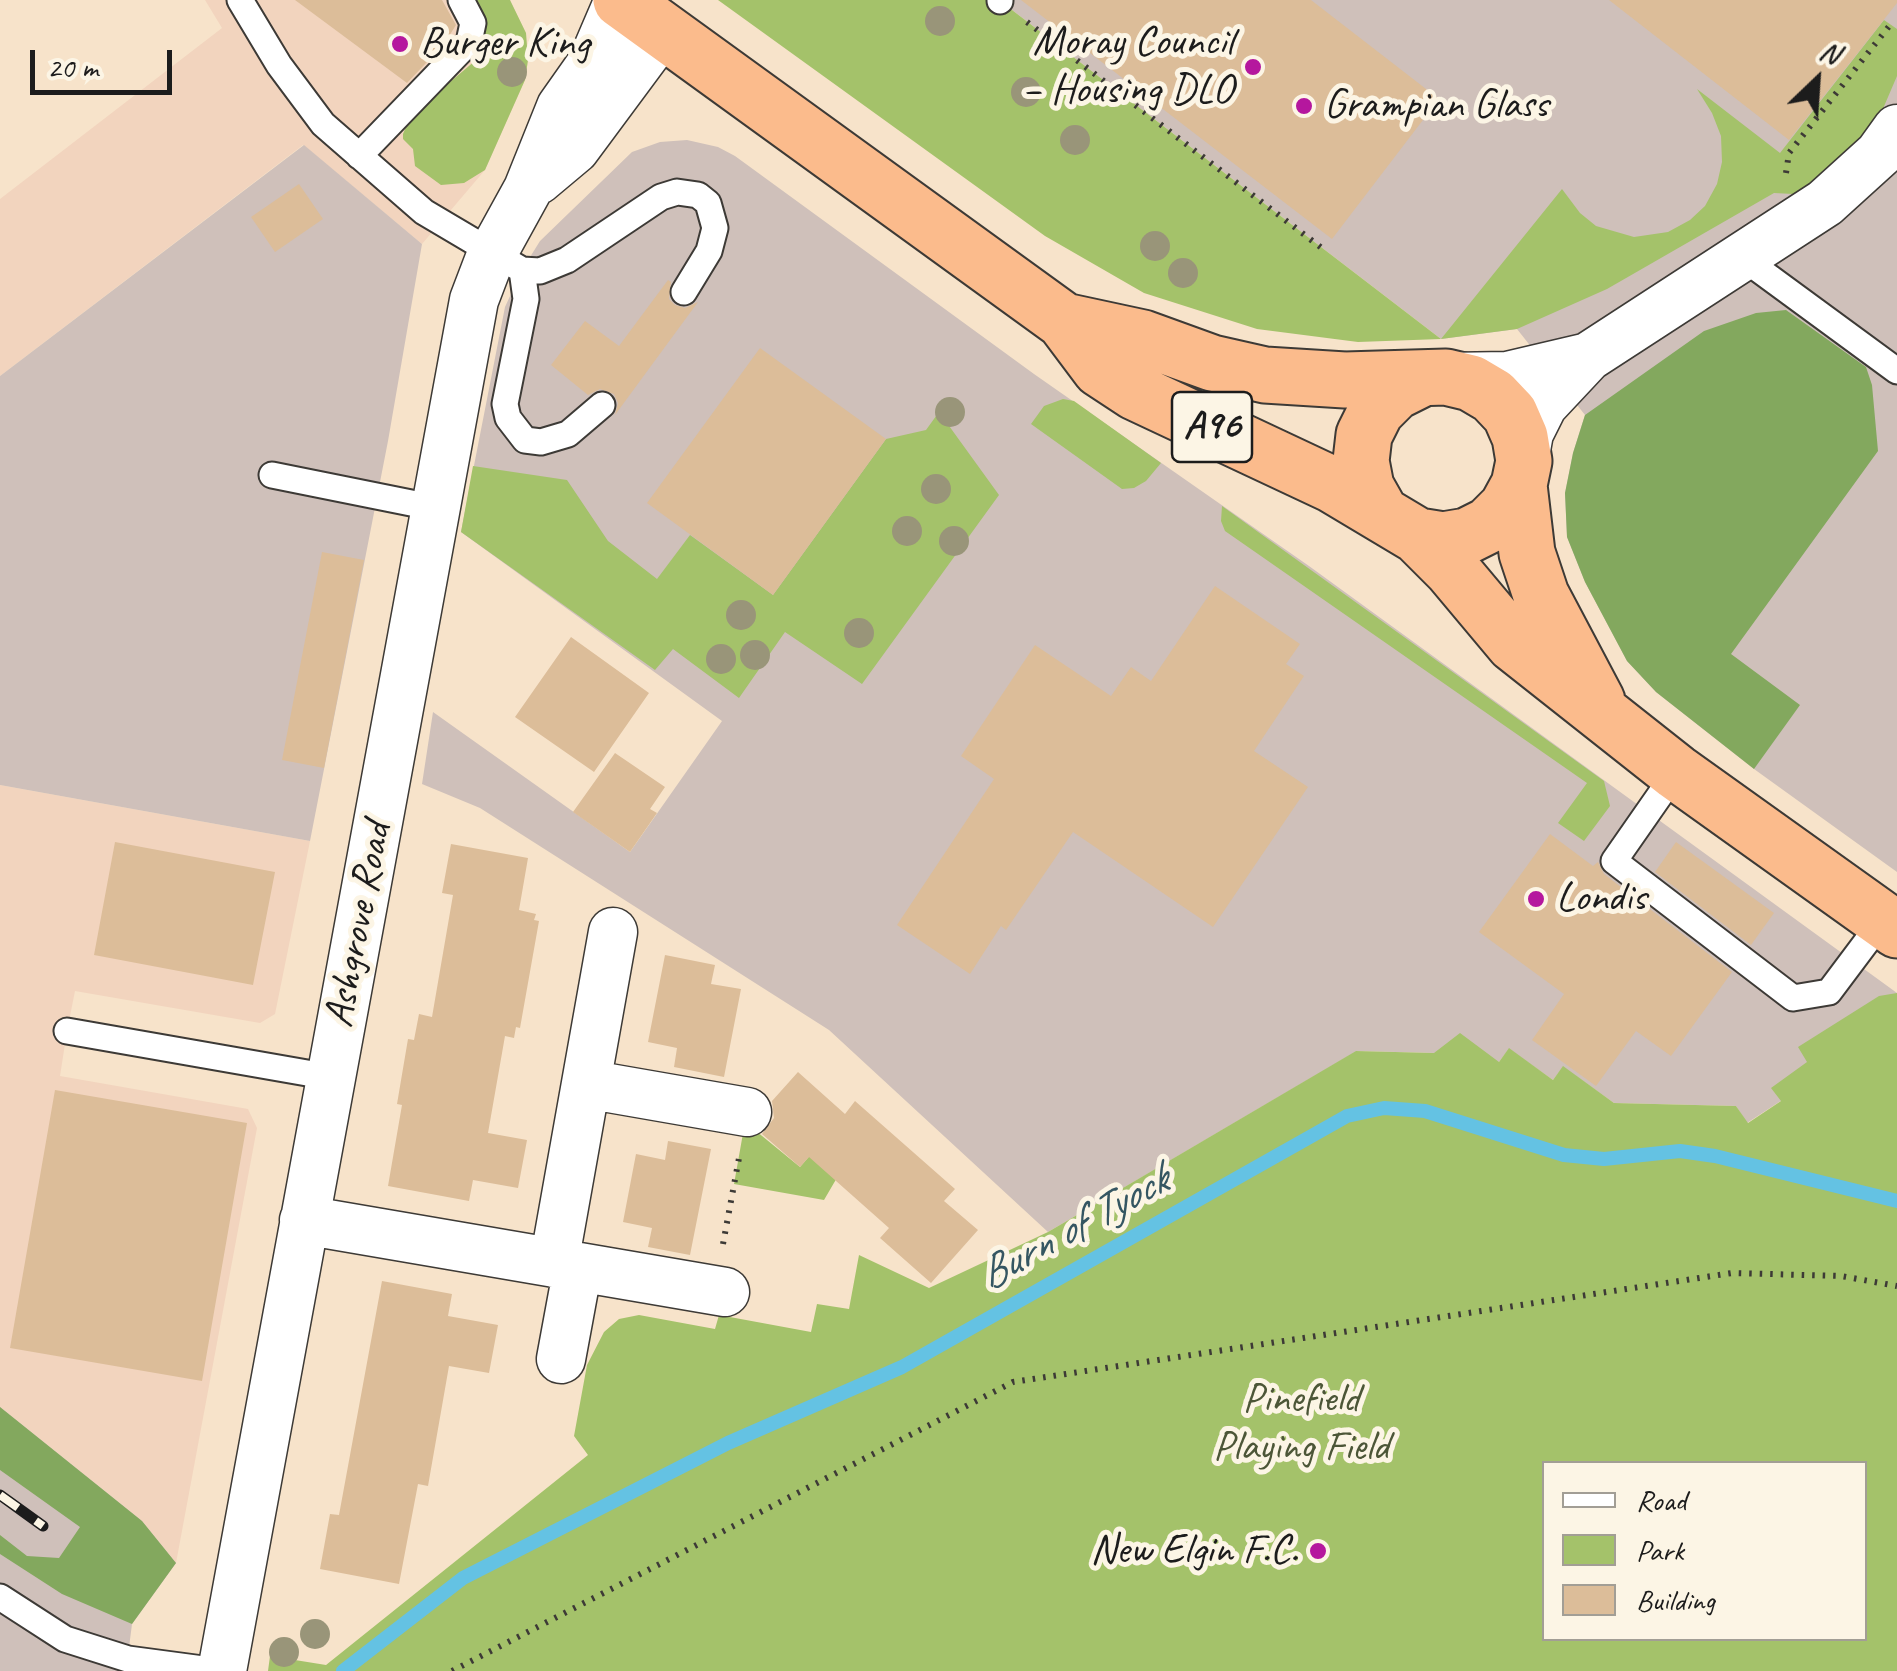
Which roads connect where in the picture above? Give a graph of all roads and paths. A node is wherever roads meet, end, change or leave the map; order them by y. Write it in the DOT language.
graph roads {
  1 [pos="240,0"];
  2 [pos="460,0"];
  3 [pos="1000,0"];
  4 [pos="635,10"];
  5 [pos="1890,24"];
  6 [pos="1896,132"];
  7 [pos="359,156"];
  8 [pos="1760,246"];
  9 [pos="1324,250"];
  10 [pos="507,262"];
  11 [pos="684,292"];
  12 [pos="1064,321"];
  13 [pos="1588,357"];
  14 [pos="1897,371"];
  15 [pos="1432,379"];
  16 [pos="602,406"];
  17 [pos="1521,473"];
  18 [pos="272,475"];
  19 [pos="436,508"];
  20 [pos="1399,523"];
  21 [pos="1601,711"];
  22 [pos="1676,772"];
  23 [pos="1890,925"];
  24 [pos="614,932"];
  25 [pos="67,1031"];
  26 [pos="330,1077"];
  27 [pos="586,1084"];
  28 [pos="747,1112"];
  29 [pos="304,1220"];
  30 [pos="566,1265"];
  31 [pos="1897,1286"];
  32 [pos="719,1291"];
  33 [pos="561,1359"];
  34 [pos="0,1598"];
  35 [pos="220,1671"];
  36 [pos="452,1671"];
  1 -- 7 [label="lane"];
  2 -- 7 [label="lane"];
  3 -- 9 [label="path"];
  4 -- 10 [label="street, Ashgrove Road"];
  4 -- 12 [label="highway, A96"];
  5 -- 8 [label="path"];
  6 -- 8 [label="street"];
  7 -- 10 [label="lane"];
  8 -- 13 [label="street"];
  8 -- 14 [label="lane"];
  10 -- 11 [label="lane"];
  10 -- 16 [label="lane"];
  10 -- 19 [label="street, Ashgrove Road"];
  12 -- 15 [label="highway, A96"];
  12 -- 20 [label="highway, A96"];
  13 -- 15 [label="street"];
  13 -- 17 [label="street"];
  15 -- 17 [label="highway, A96"];
  15 -- 20 [label="highway, A96"];
  17 -- 20 [label="highway, A96"];
  17 -- 21 [label="highway, A96"];
  18 -- 19 [label="lane"];
  19 -- 26 [label="street, Ashgrove Road"];
  20 -- 21 [label="highway, A96"];
  21 -- 22 [label="highway, A96"];
  22 -- 23 [label="highway, A96"];
  22 -- 23 [label="lane"];
  24 -- 27 [label="street"];
  25 -- 26 [label="lane"];
  26 -- 29 [label="street, Ashgrove Road"];
  27 -- 28 [label="street"];
  27 -- 30 [label="street"];
  28 -- 32 [label="path"];
  29 -- 30 [label="street"];
  29 -- 35 [label="street, Ashgrove Road"];
  30 -- 32 [label="street"];
  30 -- 33 [label="street"];
  31 -- 36 [label="path"];
  34 -- 35 [label="lane"];
}
